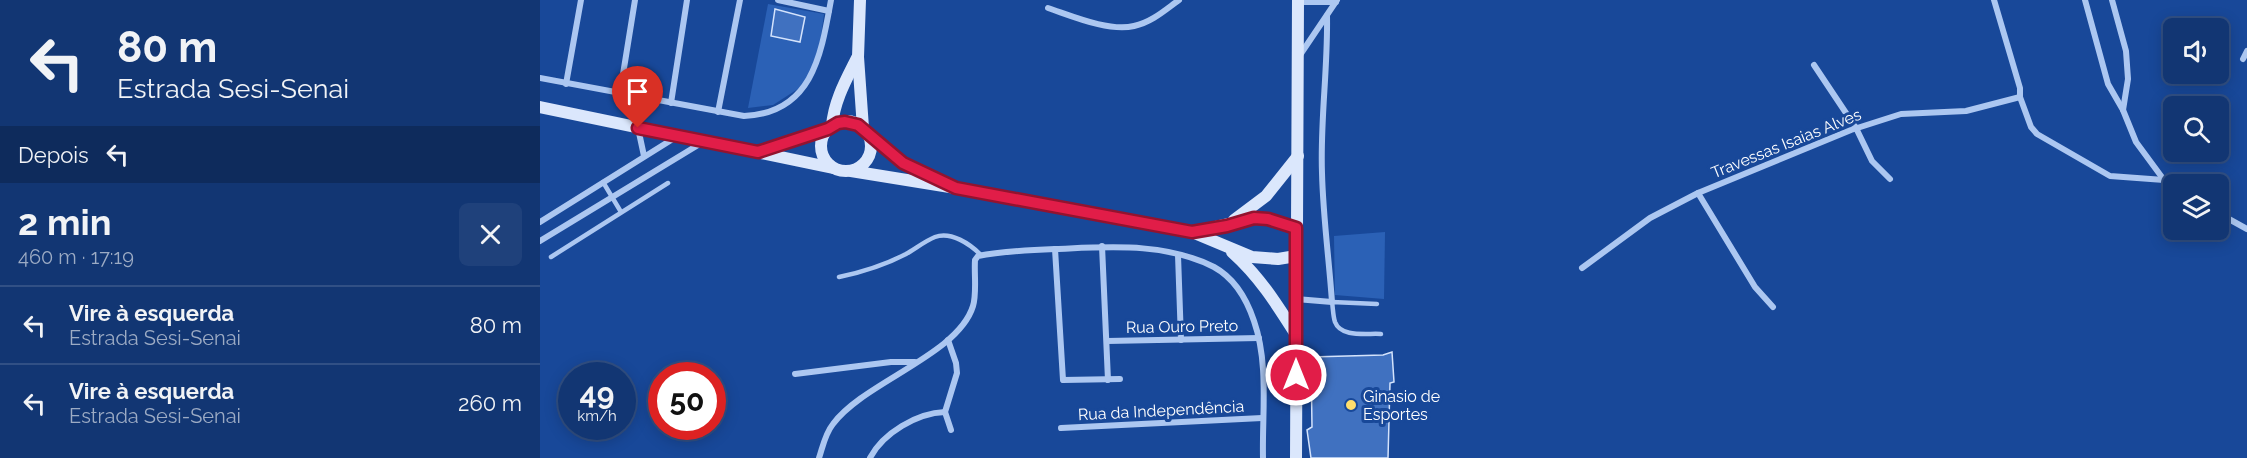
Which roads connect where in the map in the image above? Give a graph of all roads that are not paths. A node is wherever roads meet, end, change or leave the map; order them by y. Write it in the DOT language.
graph roads {
  1 [pos="582,0"];
  2 [pos="635,0"];
  3 [pos="687,0"];
  4 [pos="740,0"];
  5 [pos="778,0"];
  6 [pos="831,0"];
  7 [pos="860,0"];
  8 [pos="1179,0"];
  9 [pos="1994,0"];
  10 [pos="2085,0"];
  11 [pos="2112,0"];
  12 [pos="1298,1"];
  13 [pos="1336,1"];
  14 [pos="1048,8"];
  15 [pos="829,11"];
  16 [pos="1327,16"];
  17 [pos="2247,51"];
  18 [pos="858,57"];
  19 [pos="1298,58"];
  20 [pos="2243,59"];
  21 [pos="1814,65"];
  22 [pos="540,78"];
  23 [pos="566,84"];
  24 [pos="620,93"];
  25 [pos="2020,97"];
  26 [pos="671,103"];
  27 [pos="540,107"];
  28 [pos="2123,110"];
  29 [pos="718,112"];
  30 [pos="830,127"];
  31 [pos="638,128"];
  32 [pos="1856,128"];
  33 [pos="866,132"];
  34 [pos="677,136"];
  35 [pos="703,142"];
  36 [pos="758,152"];
  37 [pos="644,156"];
  38 [pos="1298,156"];
  39 [pos="832,168"];
  40 [pos="851,171"];
  41 [pos="1890,179"];
  42 [pos="2163,179"];
  43 [pos="2163,180"];
  44 [pos="603,182"];
  45 [pos="668,183"];
  46 [pos="956,188"];
  47 [pos="1698,193"];
  48 [pos="612,197"];
  49 [pos="621,212"];
  50 [pos="2229,219"];
  51 [pos="540,222"];
  52 [pos="1227,226"];
  53 [pos="1296,228"];
  54 [pos="2247,229"];
  55 [pos="1192,232"];
  56 [pos="540,241"];
  57 [pos="1225,245"];
  58 [pos="1102,246"];
  59 [pos="1055,249"];
  60 [pos="981,255"];
  61 [pos="1178,255"];
  62 [pos="1296,256"];
  63 [pos="551,257"];
  64 [pos="1582,268"];
  65 [pos="839,277"];
  66 [pos="1296,298"];
  67 [pos="1332,302"];
  68 [pos="1377,304"];
  69 [pos="1773,307"];
  70 [pos="1296,334"];
  71 [pos="1381,334"];
  72 [pos="1259,338"];
  73 [pos="948,340"];
  74 [pos="1180,340"];
  75 [pos="1107,341"];
  76 [pos="916,362"];
  77 [pos="795,374"];
  78 [pos="1120,379"];
  79 [pos="1108,380"];
  80 [pos="945,411"];
  81 [pos="1262,418"];
  82 [pos="1061,428"];
  83 [pos="951,430"];
  84 [pos="819,458"];
  85 [pos="870,458"];
  86 [pos="1263,458"];
  87 [pos="1296,458"];
  1 -- 23 [label="street"];
  2 -- 24 [label="street"];
  3 -- 26 [label="street"];
  4 -- 29 [label="street"];
  5 -- 15 [label="street"];
  6 -- 15 [label="street"];
  7 -- 18 [label="street"];
  8 -- 14 [label="street"];
  9 -- 25 [label="street"];
  10 -- 28 [label="street"];
  11 -- 28 [label="street"];
  12 -- 13 [label="street"];
  12 -- 19 [label="street"];
  13 -- 16 [label="street"];
  15 -- 29 [label="street"];
  16 -- 19 [label="street"];
  16 -- 67 [label="street"];
  17 -- 20 [label="street"];
  18 -- 30 [label="street"];
  18 -- 33 [label="street"];
  19 -- 38 [label="street"];
  21 -- 32 [label="street"];
  22 -- 23 [label="street"];
  23 -- 24 [label="street"];
  24 -- 26 [label="street"];
  25 -- 32 [label="street, Travessas Isaias Alves"];
  25 -- 43 [label="street"];
  26 -- 29 [label="street"];
  27 -- 31 [label="street"];
  28 -- 42 [label="street"];
  30 -- 33 [label="street"];
  30 -- 36 [label="street"];
  30 -- 39 [label="street"];
  31 -- 34 [label="street"];
  31 -- 37 [label="street"];
  32 -- 41 [label="street"];
  32 -- 47 [label="street, Travessas Isaias Alves"];
  33 -- 40 [label="street"];
  33 -- 46 [label="street"];
  34 -- 35 [label="street"];
  34 -- 37 [label="street"];
  35 -- 36 [label="street"];
  35 -- 48 [label="street"];
  36 -- 39 [label="street"];
  37 -- 44 [label="street"];
  38 -- 52 [label="street"];
  38 -- 53 [label="street"];
  39 -- 40 [label="street"];
  40 -- 46 [label="street"];
  44 -- 48 [label="lane"];
  44 -- 51 [label="street"];
  45 -- 49 [label="lane"];
  46 -- 55 [label="street"];
  47 -- 64 [label="street, Travessas Isaias Alves"];
  47 -- 69 [label="street"];
  48 -- 49 [label="lane"];
  48 -- 56 [label="street"];
  49 -- 63 [label="lane"];
  50 -- 54 [label="street"];
  52 -- 53 [label="street"];
  52 -- 55 [label="street"];
  53 -- 62 [label="street"];
  55 -- 57 [label="street"];
  57 -- 62 [label="street"];
  57 -- 70 [label="street"];
  58 -- 59 [label="street"];
  58 -- 61 [label="street"];
  58 -- 75 [label="street"];
  59 -- 60 [label="street"];
  59 -- 79 [label="street"];
  60 -- 65 [label="lane"];
  60 -- 73 [label="street"];
  61 -- 72 [label="street"];
  61 -- 74 [label="street"];
  62 -- 66 [label="street"];
  66 -- 67 [label="street"];
  66 -- 70 [label="street"];
  67 -- 68 [label="lane"];
  67 -- 71 [label="lane"];
  70 -- 87 [label="street"];
  72 -- 74 [label="street, Rua Ouro Preto"];
  72 -- 81 [label="street"];
  73 -- 76 [label="street"];
  73 -- 80 [label="street"];
  74 -- 75 [label="street, Rua Ouro Preto"];
  75 -- 79 [label="street"];
  76 -- 77 [label="street"];
  76 -- 84 [label="street"];
  78 -- 79 [label="street"];
  80 -- 83 [label="street"];
  80 -- 85 [label="street"];
  81 -- 82 [label="street, Rua da Independência"];
  81 -- 86 [label="street"];
}
